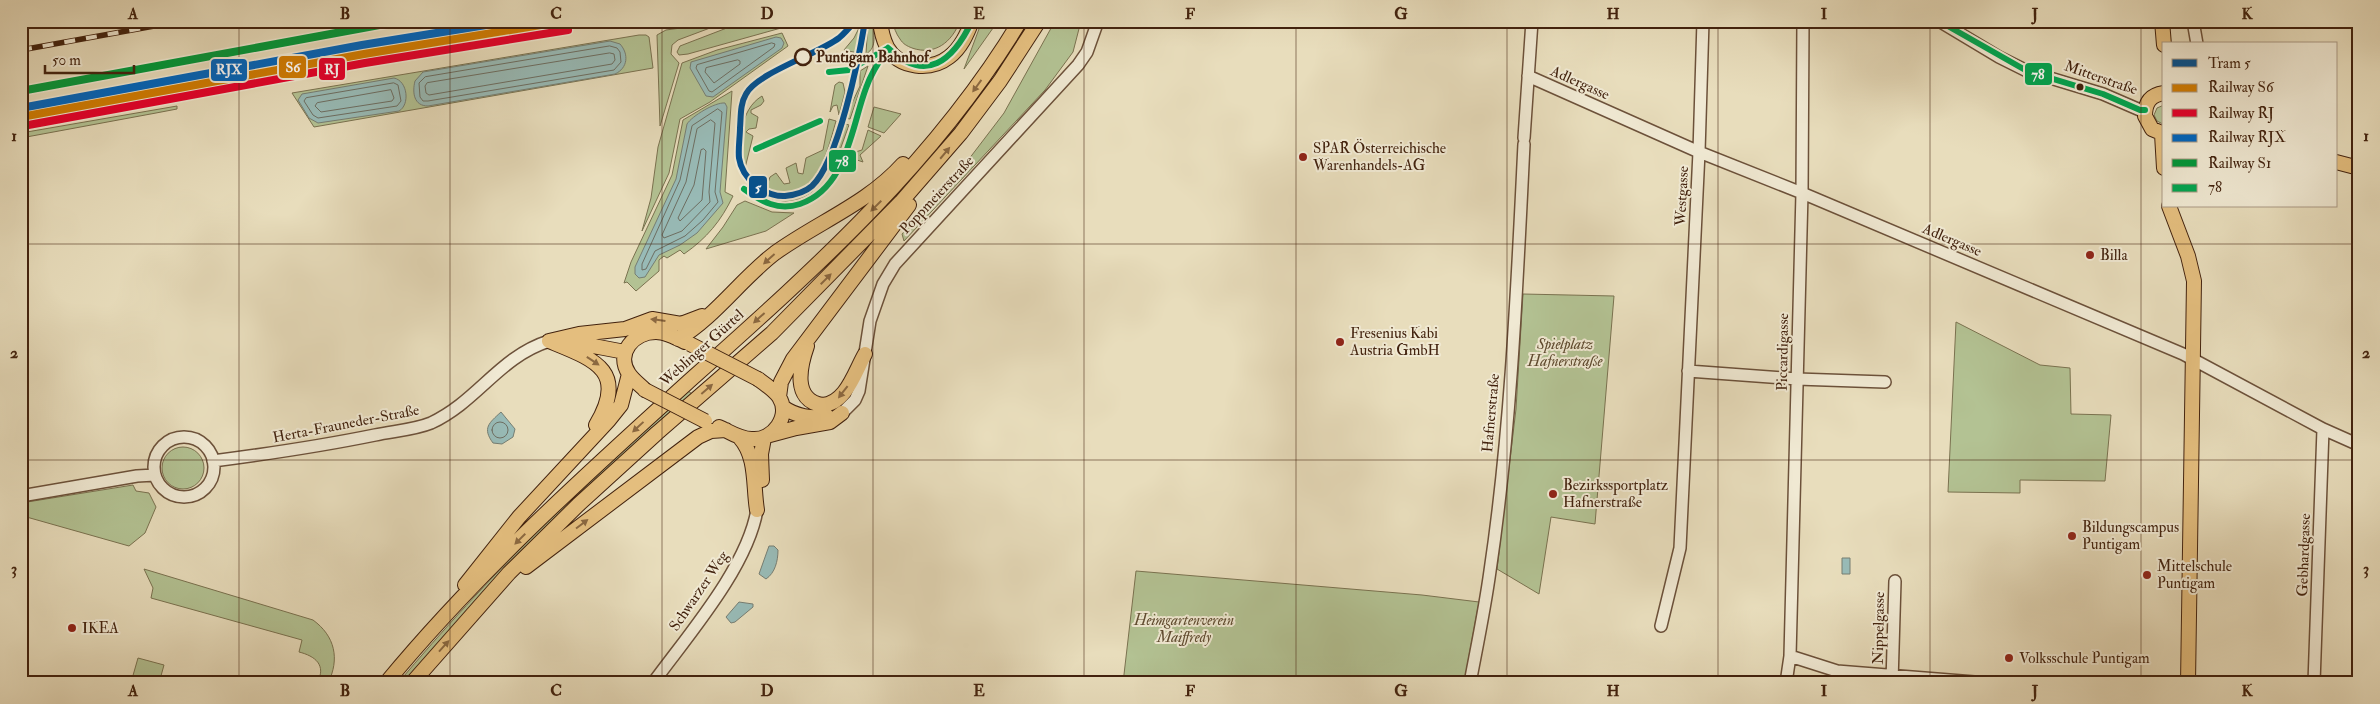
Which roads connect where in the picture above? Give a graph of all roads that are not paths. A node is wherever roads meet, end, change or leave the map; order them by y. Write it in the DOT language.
graph roads {
  1 [pos="880,21"];
  2 [pos="972,21"];
  3 [pos="1020,21"];
  4 [pos="1039,21"];
  5 [pos="1098,21"];
  6 [pos="1532,21"];
  7 [pos="1703,21"];
  8 [pos="1803,21"];
  9 [pos="1940,21"];
  10 [pos="2162,21"];
  11 [pos="2193,21"];
  12 [pos="2193,41"];
  13 [pos="2164,42"];
  14 [pos="1528,76"];
  15 [pos="2162,94"];
  16 [pos="2145,110"];
  17 [pos="943,130"];
  18 [pos="2162,133"];
  19 [pos="1699,152"];
  20 [pos="2338,163"];
  21 [pos="2359,168"];
  22 [pos="913,190"];
  23 [pos="1802,193"];
  24 [pos="2170,208"];
  25 [pos="719,304"];
  26 [pos="809,340"];
  27 [pos="549,341"];
  28 [pos="684,342"];
  29 [pos="625,352"];
  30 [pos="865,354"];
  31 [pos="2192,359"];
  32 [pos="1688,371"];
  33 [pos="629,374"];
  34 [pos="1797,379"];
  35 [pos="1885,382"];
  36 [pos="781,402"];
  37 [pos="842,413"];
  38 [pos="2323,429"];
  39 [pos="726,430"];
  40 [pos="767,436"];
  41 [pos="740,438"];
  42 [pos="2359,445"];
  43 [pos="584,446"];
  44 [pos="213,461"];
  45 [pos="155,475"];
  46 [pos="21,496"];
  47 [pos="757,510"];
  48 [pos="1895,581"];
  49 [pos="477,610"];
  50 [pos="1661,626"];
  51 [pos="408,655"];
  52 [pos="1790,656"];
  53 [pos="1892,679"];
  54 [pos="386,683"];
  55 [pos="412,683"];
  56 [pos="653,683"];
  57 [pos="1470,683"];
  58 [pos="1786,683"];
  59 [pos="1987,683"];
  60 [pos="2188,683"];
  61 [pos="2314,683"];
  1 -- 2 [label="main road"];
  3 -- 17 [label="main road, Weblinger Gürtel, one-way"];
  22 -- 4 [label="main road, one-way"];
  5 -- 30 [label="street, Poppmeierstraße"];
  6 -- 14 [label="street, Hafnerstraße"];
  7 -- 19 [label="street, Westgasse"];
  8 -- 23 [label="street, Piccardigasse"];
  9 -- 16 [label="street, Mitterstraße"];
  10 -- 13 [label="main road"];
  11 -- 12 [label="street"];
  14 -- 19 [label="street, Adlergasse"];
  14 -- 57 [label="street, Hafnerstraße"];
  15 -- 16 [label="main road"];
  16 -- 18 [label="main road"];
  17 -- 25 [label="main road, one-way"];
  17 -- 51 [label="main road, Weblinger Gürtel, one-way"];
  19 -- 23 [label="street, Adlergasse"];
  19 -- 32 [label="street, Westgasse"];
  20 -- 21 [label="main road"];
  22 -- 26 [label="main road"];
  49 -- 22 [label="main road, one-way"];
  23 -- 31 [label="street, Adlergasse"];
  23 -- 34 [label="street, Piccardigasse"];
  24 -- 31 [label="main road"];
  25 -- 27 [label="main road, one-way"];
  25 -- 28 [label="main road"];
  30 -- 26 [label="main road, one-way"];
  26 -- 36 [label="main road"];
  27 -- 29 [label="main road"];
  27 -- 43 [label="main road, one-way"];
  27 -- 44 [label="street, Herta-Frauneder-Straße"];
  28 -- 29 [label="main road"];
  28 -- 36 [label="main road, bridge"];
  29 -- 33 [label="main road"];
  30 -- 37 [label="street, Poppmeierstraße"];
  31 -- 38 [label="street, Adlergasse"];
  31 -- 60 [label="main road"];
  32 -- 34 [label="street"];
  32 -- 50 [label="street, Westgasse"];
  33 -- 39 [label="main road, bridge"];
  33 -- 43 [label="main road"];
  34 -- 35 [label="street"];
  34 -- 52 [label="street, Piccardigasse"];
  36 -- 37 [label="main road"];
  36 -- 40 [label="main road"];
  37 -- 40 [label="main road"];
  38 -- 42 [label="street, Adlergasse"];
  38 -- 61 [label="street, Gebhardgasse"];
  39 -- 41 [label="main road"];
  49 -- 39 [label="main road, one-way"];
  40 -- 41 [label="main road"];
  40 -- 47 [label="main road"];
  41 -- 47 [label="main road"];
  43 -- 51 [label="main road"];
  44 -- 45 [label="street"];
  44 -- 45 [label="street"];
  45 -- 46 [label="street"];
  47 -- 56 [label="street, Schwarzer Weg"];
  48 -- 53 [label="street, Nippelgasse"];
  55 -- 49 [label="main road, one-way"];
  51 -- 54 [label="main road, Weblinger Gürtel"];
  52 -- 53 [label="street, Nippelgasse"];
  52 -- 58 [label="street, Piccardigasse"];
  53 -- 59 [label="street, Nippelgasse"];
}
